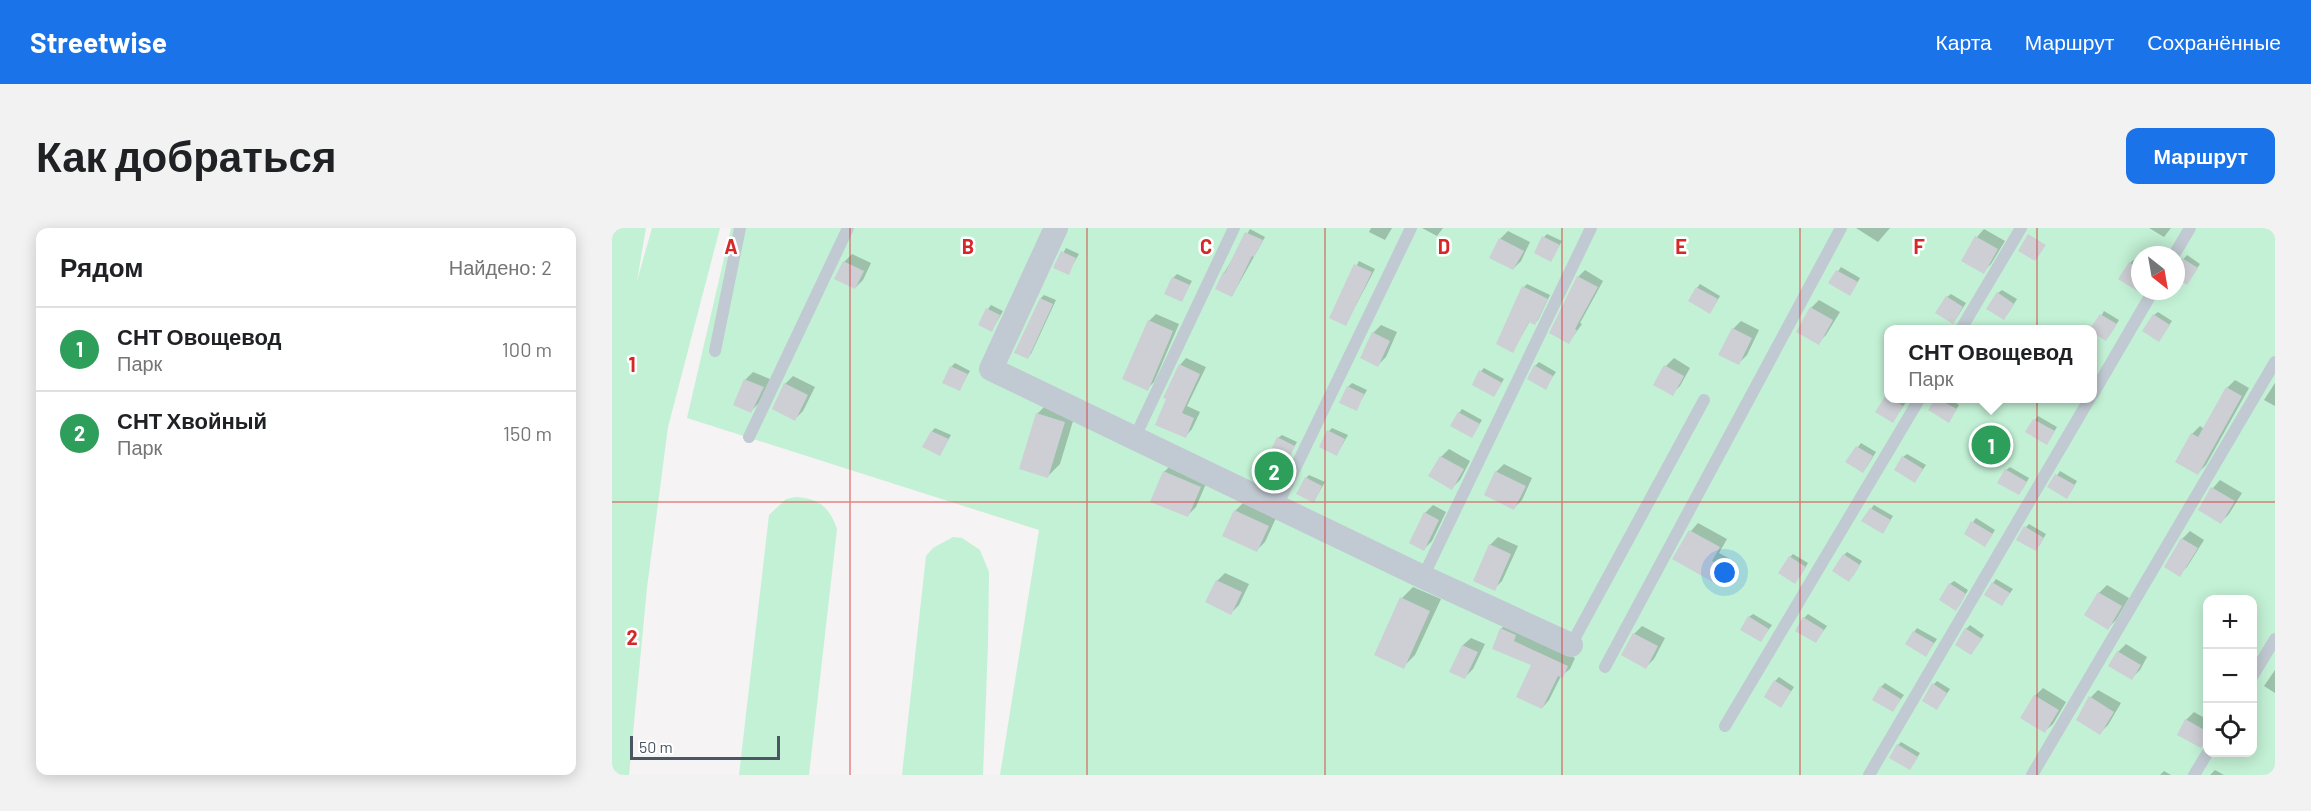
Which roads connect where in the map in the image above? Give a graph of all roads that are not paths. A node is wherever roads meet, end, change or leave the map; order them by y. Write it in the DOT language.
graph roads {
  1 [pos="740,228"];
  2 [pos="848,228"];
  3 [pos="1056,228"];
  4 [pos="1234,228"];
  5 [pos="1411,228"];
  6 [pos="1591,228"];
  7 [pos="1841,228"];
  8 [pos="2021,228"];
  9 [pos="2190,228"];
  10 [pos="2179,246"];
  11 [pos="2148,300"];
  12 [pos="1964,325"];
  13 [pos="715,351"];
  14 [pos="2275,362"];
  15 [pos="2097,387"];
  16 [pos="1704,400"];
  17 [pos="1918,403"];
  18 [pos="2088,403"];
  19 [pos="749,437"];
  20 [pos="1134,439"];
  21 [pos="1277,506"];
  22 [pos="1423,576"];
  23 [pos="2275,639"];
  24 [pos="1571,645"];
  25 [pos="1605,667"];
  26 [pos="2257,669"];
  27 [pos="1725,726"];
  28 [pos="2205,757"];
  29 [pos="1869,775"];
  30 [pos="2032,775"];
  31 [pos="2194,775"];
  1 -- 13 [label="lane"];
  2 -- 19 [label="lane"];
  3 -- 20 [label="street"];
  4 -- 20 [label="lane"];
  5 -- 21 [label="lane"];
  6 -- 22 [label="lane"];
  7 -- 25 [label="lane"];
  8 -- 12 [label="lane"];
  9 -- 10 [label="lane"];
  11 -- 15 [label="lane"];
  14 -- 30 [label="lane"];
  16 -- 24 [label="lane"];
  17 -- 27 [label="lane"];
  18 -- 29 [label="lane"];
  20 -- 21 [label="street"];
  21 -- 22 [label="street"];
  22 -- 24 [label="street"];
  23 -- 26 [label="lane"];
  28 -- 31 [label="lane"];
}
